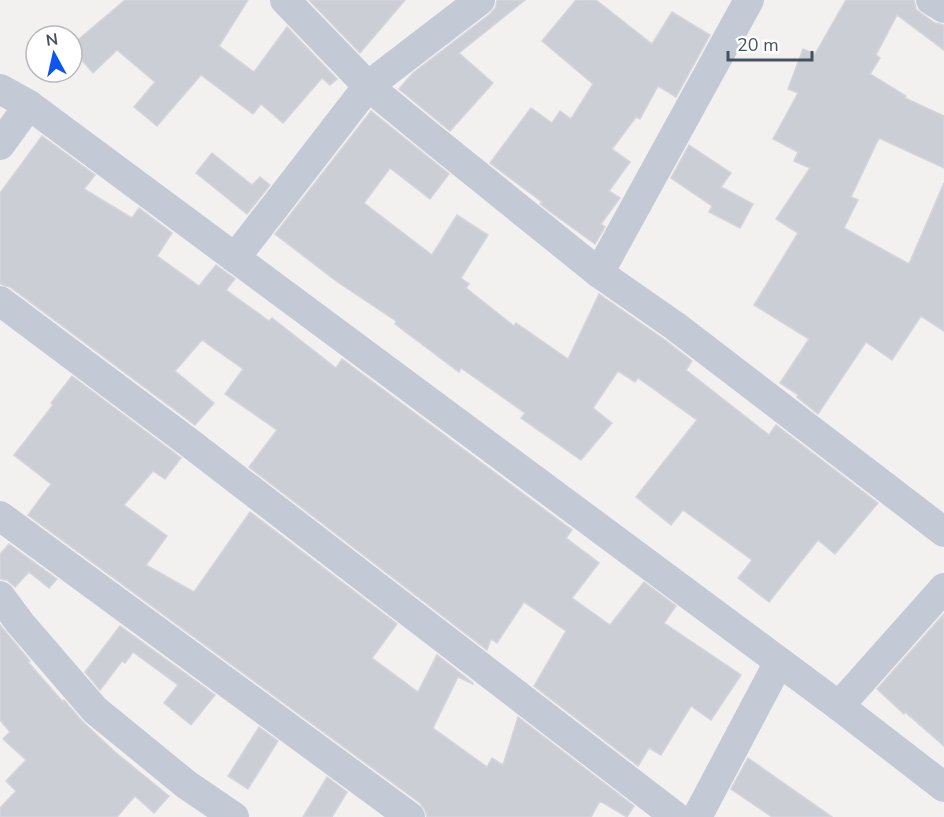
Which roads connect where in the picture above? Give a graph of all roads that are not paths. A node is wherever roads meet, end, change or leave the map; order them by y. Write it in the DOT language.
graph roads {
  1 [pos="285,0"];
  2 [pos="480,0"];
  3 [pos="749,0"];
  4 [pos="931,0"];
  5 [pos="944,8"];
  6 [pos="368,86"];
  7 [pos="0,89"];
  8 [pos="29,105"];
  9 [pos="0,145"];
  10 [pos="235,258"];
  11 [pos="599,273"];
  12 [pos="0,301"];
  13 [pos="0,516"];
  14 [pos="944,532"];
  15 [pos="944,588"];
  16 [pos="0,596"];
  17 [pos="779,662"];
  18 [pos="839,706"];
  19 [pos="944,787"];
  20 [pos="234,817"];
  21 [pos="410,817"];
  22 [pos="676,817"];
  23 [pos="697,817"];
  1 -- 6 [label="street"];
  2 -- 6 [label="street"];
  3 -- 11 [label="street"];
  4 -- 5 [label="street"];
  6 -- 10 [label="street"];
  6 -- 11 [label="street"];
  7 -- 8 [label="street"];
  8 -- 9 [label="street"];
  8 -- 10 [label="street"];
  10 -- 17 [label="street"];
  11 -- 14 [label="street"];
  12 -- 22 [label="street"];
  13 -- 21 [label="street"];
  15 -- 18 [label="street"];
  16 -- 20 [label="street"];
  17 -- 18 [label="street"];
  17 -- 23 [label="street"];
  18 -- 19 [label="street"];
}
